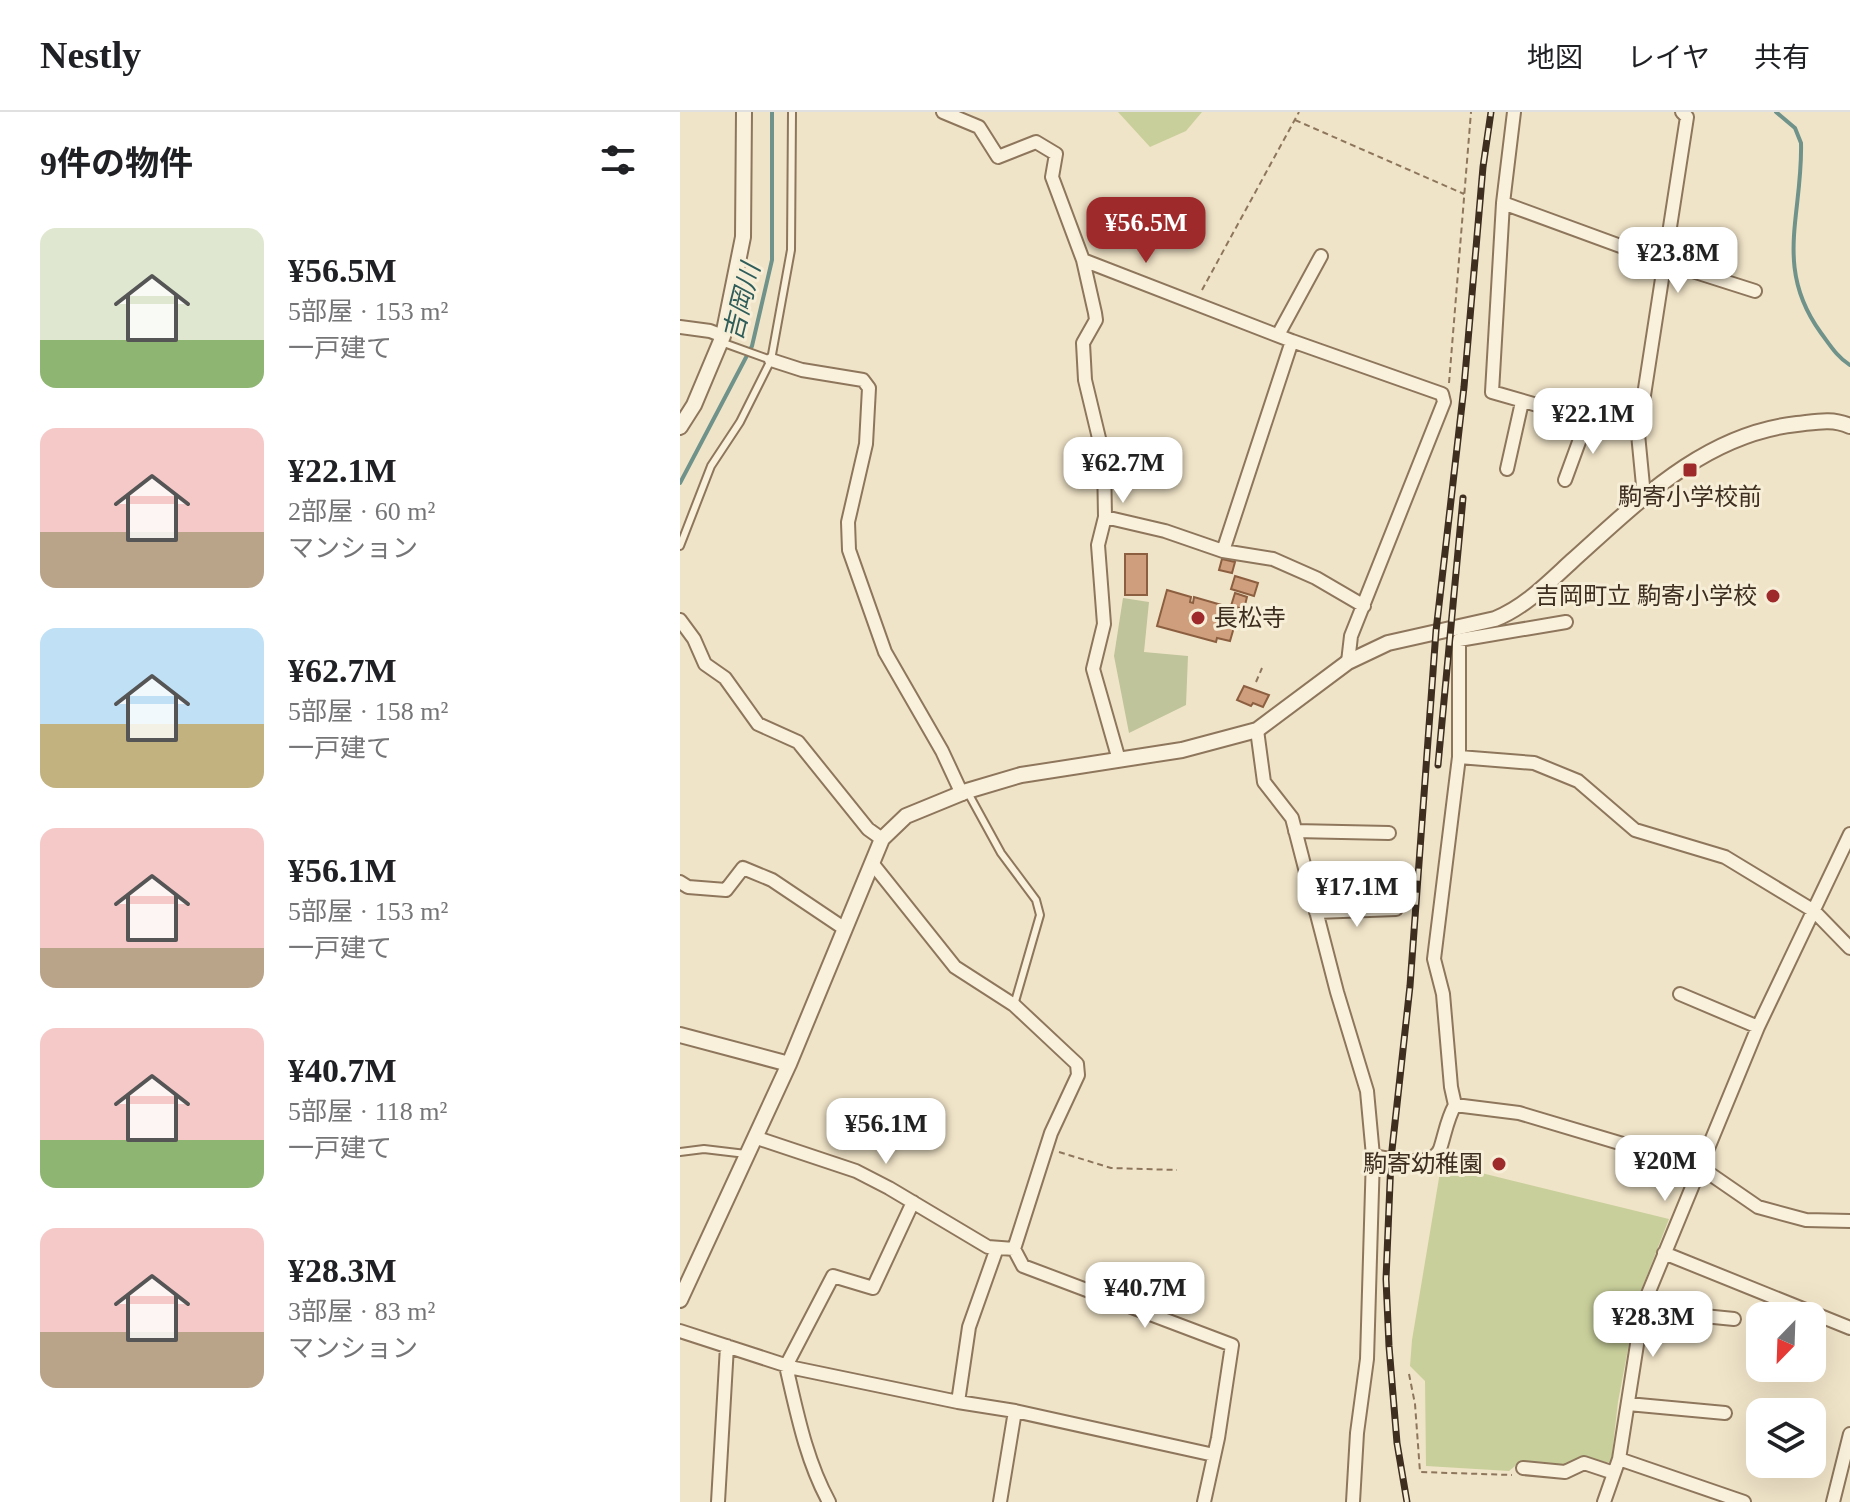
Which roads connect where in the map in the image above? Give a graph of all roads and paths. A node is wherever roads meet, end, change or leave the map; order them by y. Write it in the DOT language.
graph roads {
  1 [pos="744,112"];
  2 [pos="792,112"];
  3 [pos="943,112"];
  4 [pos="1299,112"];
  5 [pos="1471,112"];
  6 [pos="1514,112"];
  7 [pos="1682,112"];
  8 [pos="1295,120"];
  9 [pos="1465,194"];
  10 [pos="1503,203"];
  11 [pos="1321,256"];
  12 [pos="1083,260"];
  13 [pos="1664,262"];
  14 [pos="1755,291"];
  15 [pos="1195,304"];
  16 [pos="680,327"];
  17 [pos="1278,335"];
  18 [pos="726,341"];
  19 [pos="1292,341"];
  20 [pos="767,359"];
  21 [pos="1443,400"];
  22 [pos="1522,402"];
  23 [pos="1587,420"];
  24 [pos="1850,426"];
  25 [pos="680,427"];
  26 [pos="1638,434"];
  27 [pos="1507,469"];
  28 [pos="1565,480"];
  29 [pos="1644,496"];
  30 [pos="1105,517"];
  31 [pos="680,546"];
  32 [pos="1223,551"];
  33 [pos="1364,606"];
  34 [pos="1508,614"];
  35 [pos="680,620"];
  36 [pos="1566,622"];
  37 [pos="1510,631"];
  38 [pos="1348,662"];
  39 [pos="1262,668"];
  40 [pos="1256,682"];
  41 [pos="1257,730"];
  42 [pos="1459,757"];
  43 [pos="1119,760"];
  44 [pos="965,793"];
  45 [pos="1295,831"];
  46 [pos="1389,833"];
  47 [pos="1850,834"];
  48 [pos="882,839"];
  49 [pos="872,863"];
  50 [pos="680,882"];
  51 [pos="1396,909"];
  52 [pos="1814,911"];
  53 [pos="1316,912"];
  54 [pos="845,929"];
  55 [pos="1850,948"];
  56 [pos="1680,994"];
  57 [pos="1014,1005"];
  58 [pos="1758,1027"];
  59 [pos="680,1035"];
  60 [pos="789,1064"];
  61 [pos="1455,1105"];
  62 [pos="757,1138"];
  63 [pos="1046,1148"];
  64 [pos="680,1152"];
  65 [pos="750,1154"];
  66 [pos="1373,1156"];
  67 [pos="1700,1167"];
  68 [pos="1177,1170"];
  69 [pos="913,1202"];
  70 [pos="1850,1221"];
  71 [pos="997,1248"];
  72 [pos="1014,1249"];
  73 [pos="1664,1253"];
  74 [pos="680,1300"];
  75 [pos="1643,1310"];
  76 [pos="1734,1319"];
  77 [pos="1850,1328"];
  78 [pos="680,1331"];
  79 [pos="727,1346"];
  80 [pos="786,1366"];
  81 [pos="1409,1374"];
  82 [pos="958,1402"];
  83 [pos="1628,1404"];
  84 [pos="1015,1411"];
  85 [pos="1725,1413"];
  86 [pos="1850,1434"];
  87 [pos="1214,1455"];
  88 [pos="1619,1459"];
  89 [pos="1523,1468"];
  90 [pos="1614,1473"];
  91 [pos="718,1502"];
  92 [pos="829,1502"];
  93 [pos="1000,1502"];
  94 [pos="1204,1502"];
  95 [pos="1353,1502"];
  96 [pos="1604,1502"];
  97 [pos="1744,1502"];
  98 [pos="1833,1502"];
  1 -- 18 [label="street"];
  2 -- 20 [label="lane"];
  3 -- 12 [label="street"];
  4 -- 8 [label="path"];
  5 -- 9 [label="path"];
  6 -- 10 [label="street"];
  7 -- 13 [label="street"];
  8 -- 9 [label="path"];
  8 -- 15 [label="path"];
  9 -- 21 [label="path"];
  10 -- 13 [label="street"];
  10 -- 22 [label="street"];
  11 -- 17 [label="street"];
  12 -- 15 [label="street"];
  12 -- 30 [label="street"];
  13 -- 14 [label="street"];
  13 -- 26 [label="street"];
  15 -- 17 [label="street"];
  16 -- 18 [label="street"];
  17 -- 19 [label="street"];
  18 -- 20 [label="lane"];
  18 -- 25 [label="street"];
  19 -- 21 [label="street"];
  19 -- 32 [label="street"];
  20 -- 31 [label="lane"];
  20 -- 44 [label="street"];
  21 -- 33 [label="street"];
  22 -- 23 [label="street"];
  22 -- 27 [label="street"];
  23 -- 26 [label="street"];
  23 -- 28 [label="street"];
  24 -- 29 [label="street"];
  26 -- 29 [label="street"];
  29 -- 34 [label="street"];
  30 -- 32 [label="street"];
  30 -- 43 [label="street"];
  32 -- 33 [label="street"];
  33 -- 38 [label="street"];
  34 -- 37 [label="street"];
  34 -- 38 [label="street"];
  35 -- 48 [label="street"];
  36 -- 37 [label="street"];
  37 -- 42 [label="street"];
  38 -- 41 [label="street"];
  39 -- 40 [label="path"];
  41 -- 43 [label="street"];
  41 -- 45 [label="street"];
  42 -- 52 [label="street"];
  42 -- 61 [label="street"];
  43 -- 44 [label="street"];
  44 -- 48 [label="street"];
  44 -- 57 [label="lane"];
  45 -- 46 [label="street"];
  45 -- 53 [label="street"];
  47 -- 52 [label="street"];
  48 -- 49 [label="street"];
  49 -- 54 [label="street"];
  49 -- 57 [label="street"];
  50 -- 54 [label="street"];
  51 -- 53 [label="street"];
  52 -- 55 [label="street"];
  52 -- 58 [label="street"];
  53 -- 66 [label="street"];
  54 -- 60 [label="street"];
  56 -- 58 [label="street"];
  57 -- 63 [label="street"];
  58 -- 67 [label="street"];
  59 -- 60 [label="street"];
  60 -- 62 [label="street"];
  61 -- 66 [label="street"];
  61 -- 67 [label="street"];
  62 -- 65 [label="street"];
  62 -- 69 [label="street"];
  63 -- 68 [label="path"];
  63 -- 72 [label="street"];
  64 -- 65 [label="lane"];
  65 -- 74 [label="street"];
  66 -- 95 [label="street"];
  67 -- 70 [label="street"];
  67 -- 73 [label="street"];
  69 -- 71 [label="street"];
  69 -- 80 [label="street"];
  71 -- 72 [label="street"];
  71 -- 82 [label="street"];
  72 -- 87 [label="street"];
  73 -- 75 [label="street"];
  73 -- 77 [label="street"];
  75 -- 76 [label="street"];
  75 -- 83 [label="street"];
  78 -- 79 [label="street"];
  79 -- 80 [label="street"];
  79 -- 91 [label="street"];
  80 -- 82 [label="street"];
  80 -- 92 [label="street"];
  81 -- 89 [label="path"];
  82 -- 84 [label="street"];
  83 -- 85 [label="street"];
  83 -- 88 [label="street"];
  84 -- 87 [label="street"];
  84 -- 93 [label="street"];
  86 -- 98 [label="street"];
  87 -- 94 [label="street"];
  88 -- 90 [label="street"];
  88 -- 97 [label="street"];
  89 -- 90 [label="street"];
  90 -- 96 [label="street"];
}
